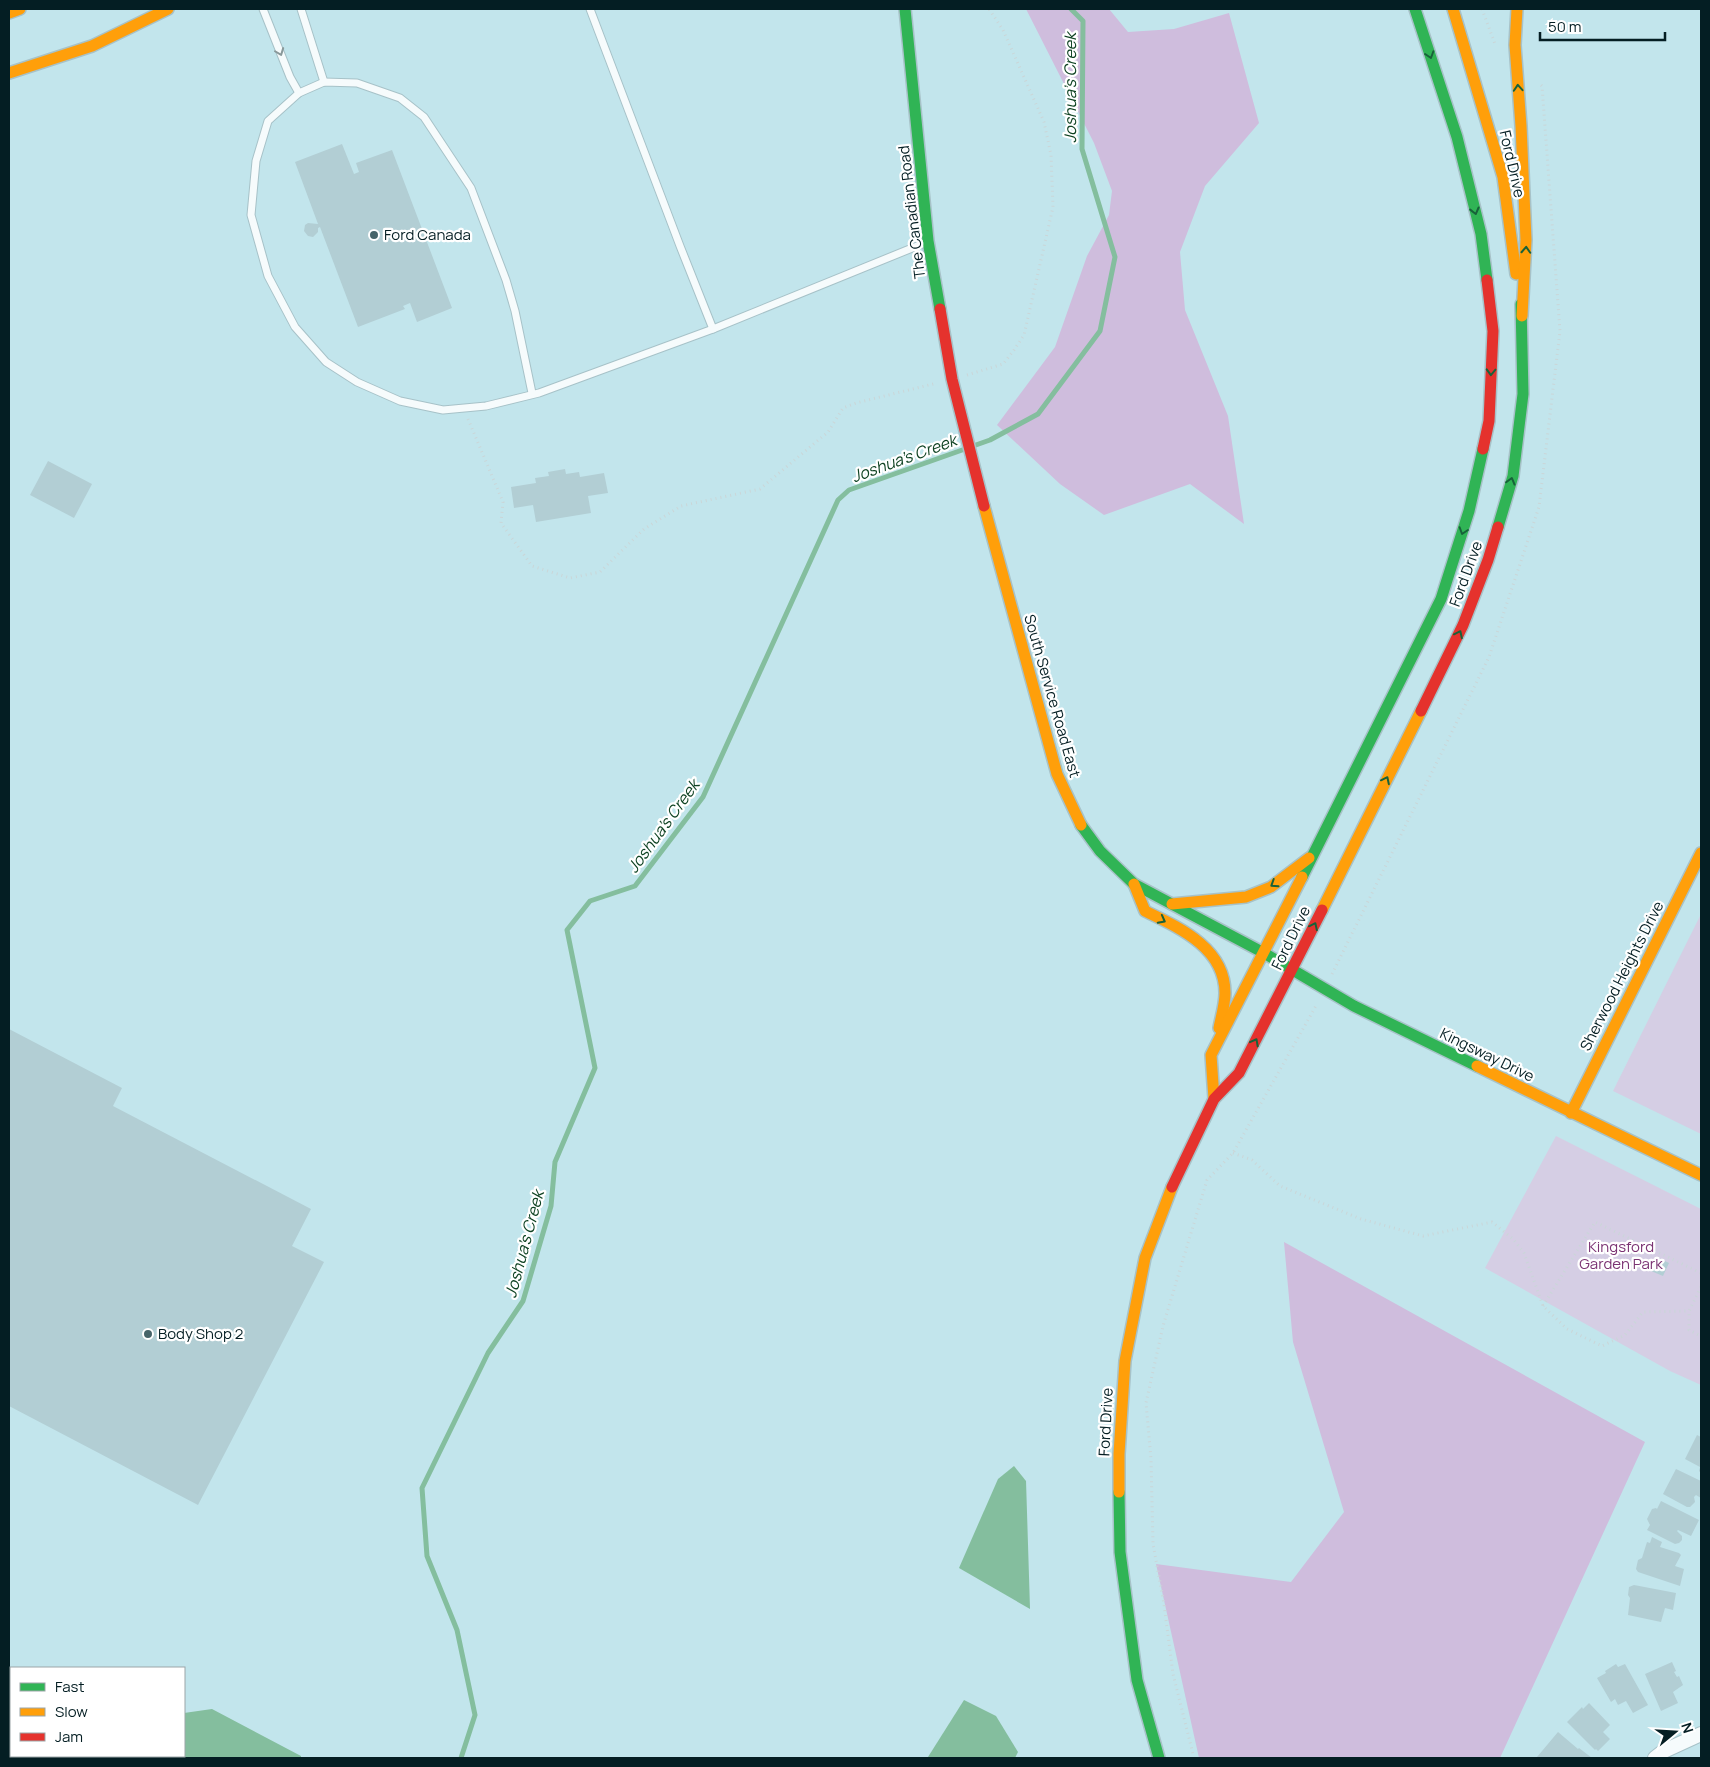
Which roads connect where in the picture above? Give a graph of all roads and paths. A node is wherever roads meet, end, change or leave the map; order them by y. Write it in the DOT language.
graph roads {
  1 [pos="20,9"];
  2 [pos="168,9"];
  3 [pos="263,9"];
  4 [pos="301,9"];
  5 [pos="590,9"];
  6 [pos="905,9"];
  7 [pos="989,9"];
  8 [pos="1415,9"];
  9 [pos="1453,9"];
  10 [pos="1517,9"];
  11 [pos="9,13"];
  12 [pos="9,73"];
  13 [pos="324,82"];
  14 [pos="299,93"];
  15 [pos="928,241"];
  16 [pos="1522,316"];
  17 [pos="714,329"];
  18 [pos="952,379"];
  19 [pos="532,393"];
  20 [pos="464,408"];
  21 [pos="960,411"];
  22 [pos="1701,853"];
  23 [pos="1313,855"];
  24 [pos="1134,884"];
  25 [pos="1172,904"];
  26 [pos="1264,953"];
  27 [pos="1293,969"];
  28 [pos="1324,989"];
  29 [pos="1217,1044"];
  30 [pos="1214,1099"];
  31 [pos="1571,1113"];
  32 [pos="1233,1153"];
  33 [pos="1701,1175"];
  34 [pos="1701,1273"];
  35 [pos="1701,1288"];
  36 [pos="1543,1306"];
  37 [pos="1689,1310"];
  38 [pos="1701,1336"];
  39 [pos="1701,1734"];
  40 [pos="1156,1755"];
  41 [pos="1194,1758"];
  42 [pos="1655,1758"];
  1 -- 11 [label="main road"];
  2 -- 12 [label="main road"];
  3 -- 14 [label="lane, one-way"];
  4 -- 13 [label="lane"];
  5 -- 17 [label="lane"];
  6 -- 15 [label="main road, The Canadian Road"];
  7 -- 18 [label="path"];
  8 -- 23 [label="main road, Ford Drive, one-way"];
  9 -- 16 [label="main road, Ford Drive"];
  16 -- 10 [label="main road, one-way"];
  13 -- 14 [label="lane"];
  13 -- 19 [label="lane"];
  14 -- 20 [label="lane"];
  15 -- 17 [label="lane"];
  15 -- 18 [label="main road, The Canadian Road"];
  27 -- 16 [label="main road, Ford Drive, one-way"];
  17 -- 19 [label="lane"];
  18 -- 20 [label="path"];
  18 -- 21 [label="main road, The Canadian Road"];
  19 -- 20 [label="lane"];
  21 -- 24 [label="main road, South Service Road East"];
  22 -- 31 [label="main road, Sherwood Heights Drive"];
  23 -- 25 [label="main road, one-way"];
  23 -- 26 [label="main road, Ford Drive"];
  24 -- 25 [label="main road, South Service Road East"];
  24 -- 29 [label="main road, one-way"];
  25 -- 26 [label="main road, South Service Road East"];
  26 -- 27 [label="main road, Kingsway Drive"];
  26 -- 29 [label="main road, Ford Drive"];
  27 -- 28 [label="main road, Kingsway Drive"];
  30 -- 27 [label="main road, Ford Drive, one-way"];
  28 -- 31 [label="main road, Kingsway Drive"];
  28 -- 32 [label="path"];
  29 -- 30 [label="main road, Ford Drive"];
  30 -- 40 [label="main road, Ford Drive"];
  31 -- 33 [label="main road, Kingsway Drive"];
  32 -- 36 [label="path"];
  32 -- 41 [label="path"];
  34 -- 36 [label="path"];
  35 -- 37 [label="path"];
  36 -- 37 [label="path"];
  37 -- 38 [label="path"];
  39 -- 42 [label="street"];
}
